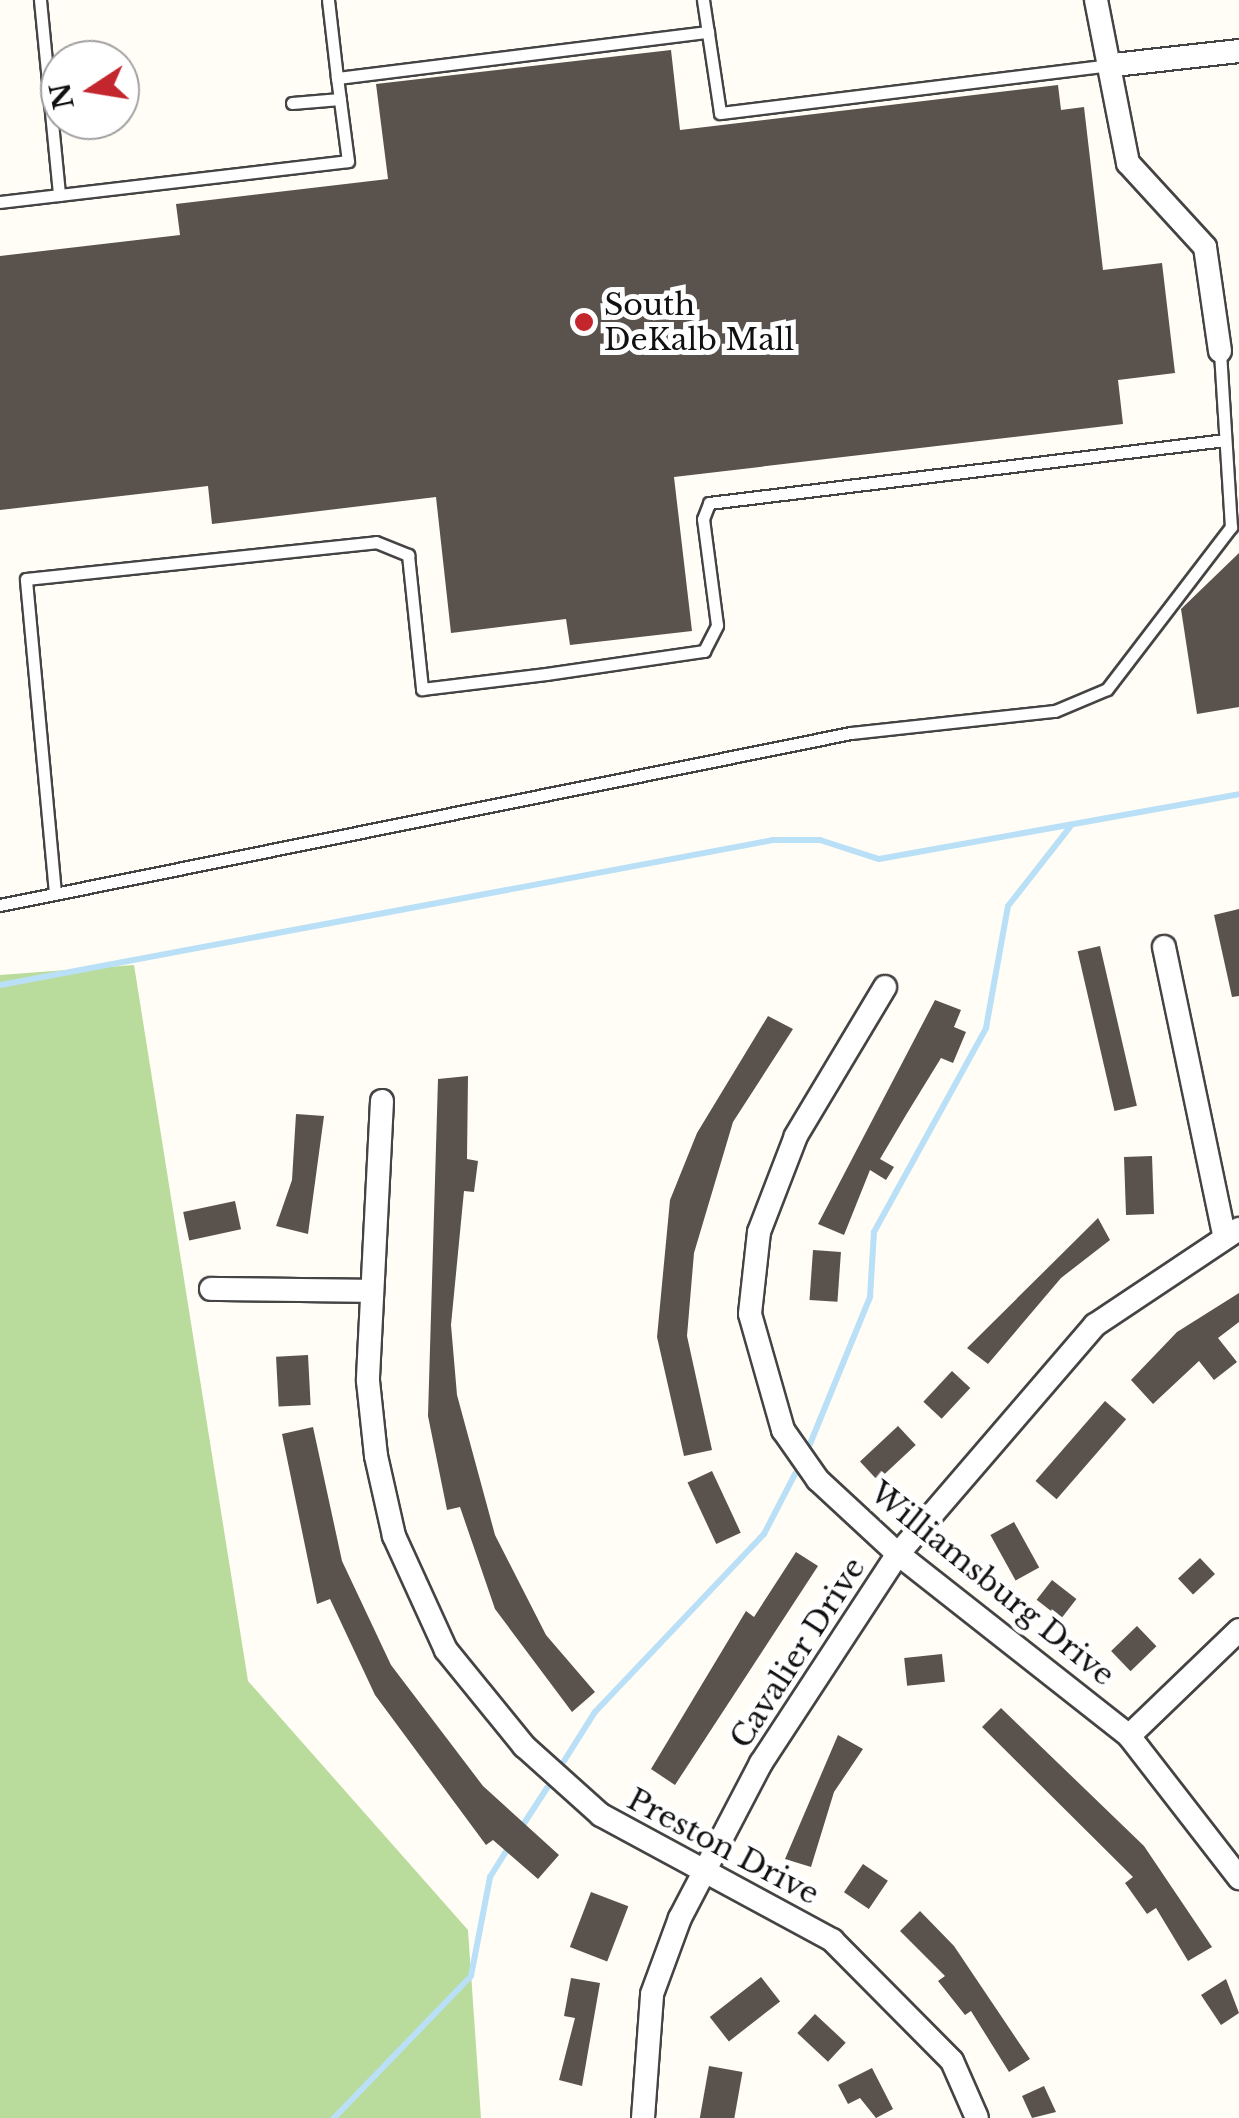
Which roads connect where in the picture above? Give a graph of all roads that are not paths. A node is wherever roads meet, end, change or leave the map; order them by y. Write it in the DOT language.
graph roads {
  1 [pos="40,0"];
  2 [pos="328,0"];
  3 [pos="703,0"];
  4 [pos="1096,0"];
  5 [pos="708,32"];
  6 [pos="1239,51"];
  7 [pos="1114,65"];
  8 [pos="337,78"];
  9 [pos="340,100"];
  10 [pos="292,103"];
  11 [pos="59,195"];
  12 [pos="0,202"];
  13 [pos="1220,351"];
  14 [pos="1225,440"];
  15 [pos="1235,527"];
  16 [pos="55,893"];
  17 [pos="0,905"];
  18 [pos="1164,948"];
  19 [pos="884,987"];
  20 [pos="382,1101"];
  21 [pos="1232,1231"];
  22 [pos="212,1288"];
  23 [pos="370,1291"];
  24 [pos="898,1554"];
  25 [pos="1239,1630"];
  26 [pos="1129,1736"];
  27 [pos="708,1877"];
  28 [pos="1239,1878"];
  29 [pos="642,2118"];
  30 [pos="977,2118"];
  1 -- 11 [label="lane"];
  2 -- 8 [label="lane"];
  3 -- 5 [label="lane"];
  4 -- 7 [label="street"];
  5 -- 7 [label="lane"];
  5 -- 8 [label="lane"];
  6 -- 7 [label="street"];
  7 -- 13 [label="street"];
  8 -- 9 [label="lane"];
  9 -- 10 [label="lane"];
  9 -- 11 [label="lane"];
  11 -- 12 [label="lane"];
  13 -- 14 [label="lane"];
  14 -- 15 [label="lane"];
  14 -- 16 [label="lane"];
  15 -- 16 [label="lane"];
  16 -- 17 [label="lane"];
  18 -- 21 [label="street"];
  19 -- 24 [label="street, Williamsburg Drive"];
  20 -- 23 [label="street, Preston Drive"];
  21 -- 24 [label="street, Cavalier Drive"];
  22 -- 23 [label="street"];
  23 -- 27 [label="street, Preston Drive"];
  24 -- 26 [label="street, Williamsburg Drive"];
  24 -- 27 [label="street, Cavalier Drive"];
  25 -- 26 [label="street"];
  26 -- 28 [label="street, Williamsburg Drive"];
  27 -- 29 [label="street, Cavalier Drive"];
  27 -- 30 [label="street, Preston Drive"];
}
